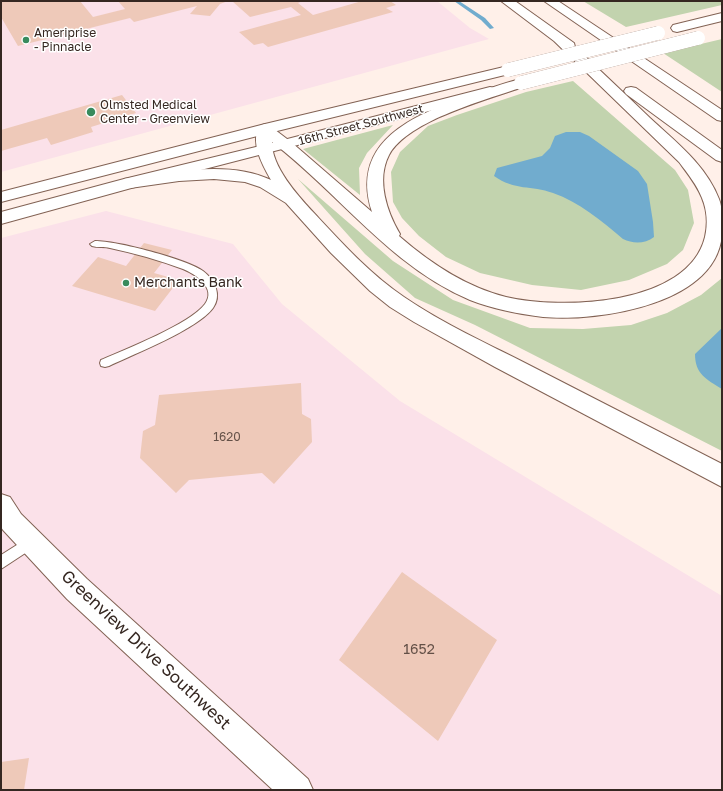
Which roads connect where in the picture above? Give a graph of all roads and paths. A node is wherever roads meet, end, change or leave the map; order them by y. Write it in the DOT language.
graph roads {
  1 [pos="507,1"];
  2 [pos="550,1"];
  3 [pos="722,17"];
  4 [pos="557,37"];
  5 [pos="704,37"];
  6 [pos="521,83"];
  7 [pos="722,117"];
  8 [pos="265,129"];
  9 [pos="286,145"];
  10 [pos="264,150"];
  11 [pos="722,157"];
  12 [pos="130,183"];
  13 [pos="1,197"];
  14 [pos="293,201"];
  15 [pos="1,218"];
  16 [pos="95,244"];
  17 [pos="400,248"];
  18 [pos="106,363"];
  19 [pos="722,476"];
  20 [pos="1,505"];
  21 [pos="31,542"];
  22 [pos="1,563"];
  23 [pos="297,790"];
  1 -- 4 [label="main road"];
  2 -- 7 [label="main road"];
  3 -- 8 [label="main road, 16th Street Southwest, bridge"];
  4 -- 11 [label="main road"];
  4 -- 17 [label="main road"];
  5 -- 6 [label="main road, 16th Street Southwest, bridge"];
  6 -- 9 [label="main road, 16th Street Southwest"];
  6 -- 17 [label="main road"];
  8 -- 9 [label="main road"];
  8 -- 10 [label="main road"];
  8 -- 13 [label="main road, 16th Street Southwest"];
  9 -- 10 [label="main road, 16th Street Southwest"];
  9 -- 17 [label="main road"];
  10 -- 12 [label="main road, 16th Street Southwest"];
  10 -- 14 [label="main road"];
  12 -- 14 [label="main road"];
  12 -- 15 [label="main road, 16th Street Southwest"];
  14 -- 19 [label="main road"];
  16 -- 18 [label="lane"];
  20 -- 21 [label="main road, Greenview Drive Southwest"];
  21 -- 22 [label="lane"];
  21 -- 23 [label="main road, Greenview Drive Southwest"];
}
